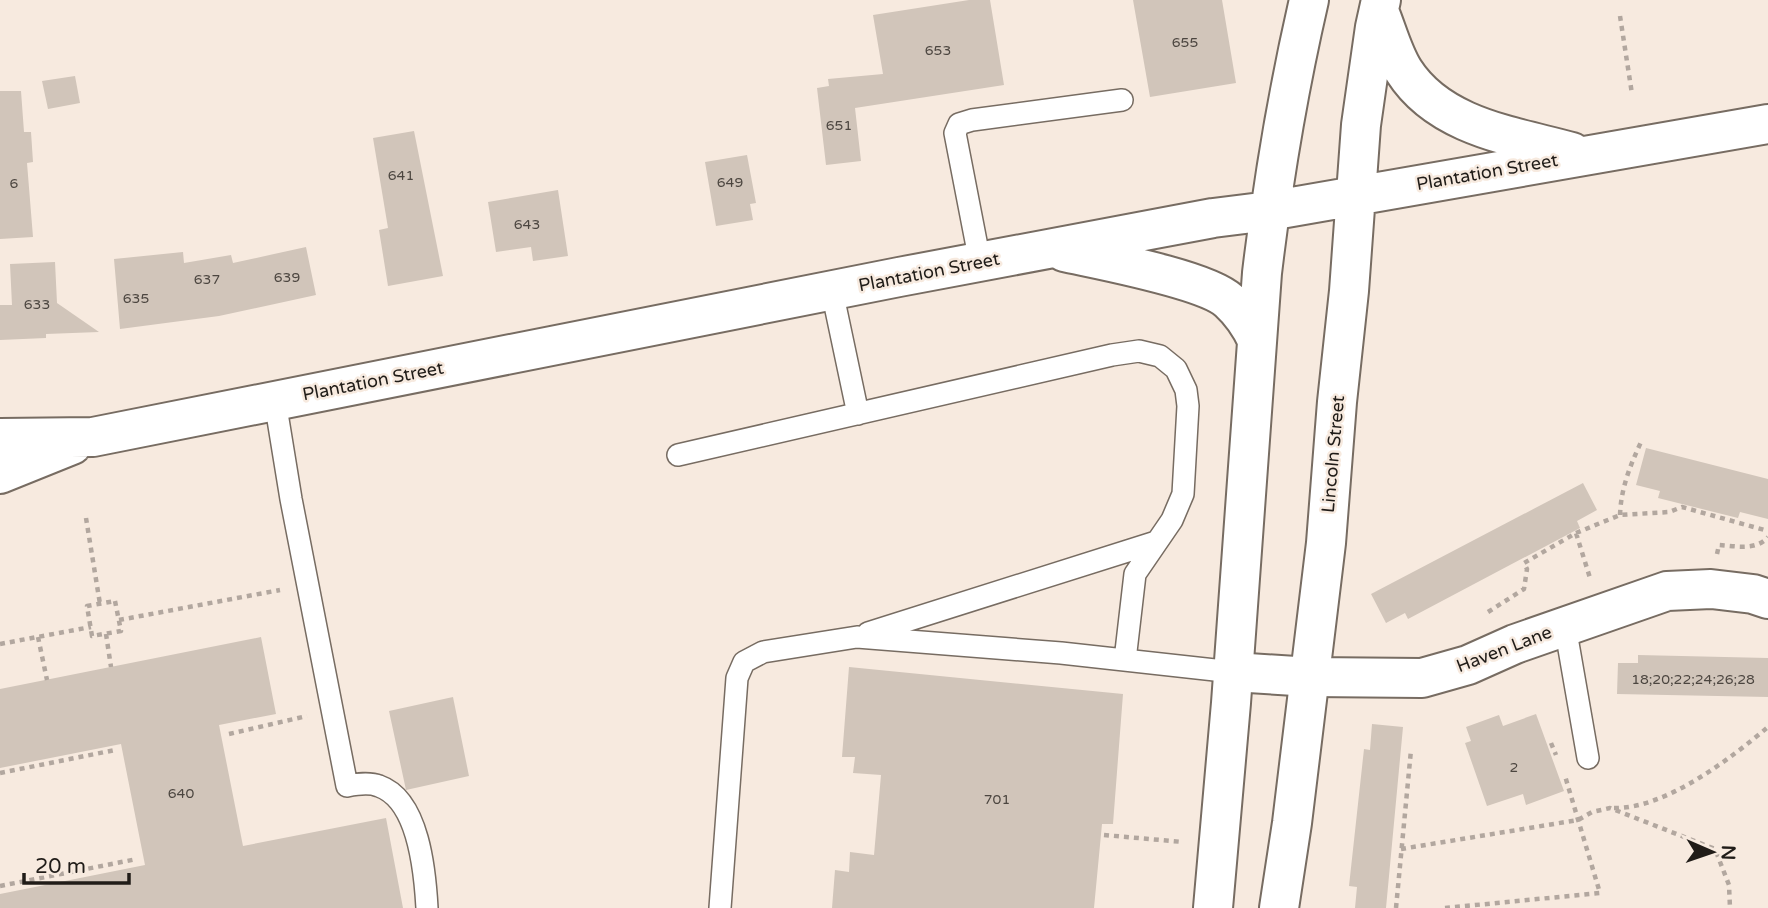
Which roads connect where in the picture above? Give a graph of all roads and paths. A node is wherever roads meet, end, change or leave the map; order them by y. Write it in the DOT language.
graph roads {
  1 [pos="1309,0"];
  2 [pos="1380,5"];
  3 [pos="1620,16"];
  4 [pos="1632,94"];
  5 [pos="1122,100"];
  6 [pos="1768,124"];
  7 [pos="1584,155"];
  8 [pos="1354,195"];
  9 [pos="1269,211"];
  10 [pos="1052,248"];
  11 [pos="980,262"];
  12 [pos="832,291"];
  13 [pos="1257,340"];
  14 [pos="275,401"];
  15 [pos="858,414"];
  16 [pos="93,437"];
  17 [pos="0,438"];
  18 [pos="1641,442"];
  19 [pos="678,455"];
  20 [pos="0,474"];
  21 [pos="1620,514"];
  22 [pos="86,518"];
  23 [pos="1768,531"];
  24 [pos="1576,534"];
  25 [pos="1156,542"];
  26 [pos="285,589"];
  27 [pos="1768,599"];
  28 [pos="100,604"];
  29 [pos="1601,613"];
  30 [pos="118,621"];
  31 [pos="1565,626"];
  32 [pos="91,627"];
  33 [pos="106,634"];
  34 [pos="38,637"];
  35 [pos="857,637"];
  36 [pos="0,644"];
  37 [pos="1497,652"];
  38 [pos="1125,660"];
  39 [pos="111,667"];
  40 [pos="1233,672"];
  41 [pos="1311,677"];
  42 [pos="47,680"];
  43 [pos="311,715"];
  44 [pos="1768,727"];
  45 [pos="229,734"];
  46 [pos="1551,743"];
  47 [pos="115,750"];
  48 [pos="1411,750"];
  49 [pos="1588,758"];
  50 [pos="0,773"];
  51 [pos="1610,808"];
  52 [pos="1578,820"];
  53 [pos="1104,835"];
  54 [pos="1194,843"];
  55 [pos="1401,849"];
  56 [pos="137,859"];
  57 [pos="0,886"];
  58 [pos="427,908"];
  59 [pos="720,908"];
  60 [pos="1213,908"];
  61 [pos="1279,908"];
  62 [pos="1396,908"];
  63 [pos="1445,908"];
  64 [pos="1730,908"];
  1 -- 9 [label="main road"];
  2 -- 7 [label="main road"];
  2 -- 8 [label="main road, Lincoln Street"];
  3 -- 4 [label="path"];
  5 -- 11 [label="lane"];
  6 -- 7 [label="main road, Plantation Street"];
  7 -- 8 [label="main road, Plantation Street"];
  8 -- 9 [label="main road, Plantation Street"];
  8 -- 41 [label="main road, Lincoln Street"];
  9 -- 10 [label="main road, Plantation Street"];
  9 -- 13 [label="main road"];
  10 -- 11 [label="main road, Plantation Street"];
  10 -- 13 [label="main road"];
  11 -- 12 [label="main road, Plantation Street"];
  12 -- 14 [label="main road, Plantation Street"];
  12 -- 15 [label="lane"];
  13 -- 40 [label="main road"];
  14 -- 16 [label="main road, Plantation Street"];
  14 -- 58 [label="lane"];
  15 -- 19 [label="lane"];
  15 -- 25 [label="lane"];
  16 -- 17 [label="main road, Plantation Street"];
  16 -- 20 [label="main road, Plantation Street"];
  18 -- 21 [label="path"];
  21 -- 23 [label="path"];
  21 -- 24 [label="path"];
  22 -- 28 [label="path"];
  24 -- 29 [label="path"];
  24 -- 37 [label="path"];
  25 -- 35 [label="lane"];
  25 -- 38 [label="lane"];
  26 -- 30 [label="path"];
  27 -- 29 [label="main road, Haven Lane"];
  28 -- 30 [label="path"];
  28 -- 32 [label="path"];
  29 -- 31 [label="main road, Haven Lane"];
  30 -- 33 [label="path"];
  31 -- 37 [label="main road, Haven Lane"];
  31 -- 49 [label="lane"];
  32 -- 33 [label="path"];
  32 -- 34 [label="path"];
  33 -- 39 [label="path"];
  34 -- 36 [label="path"];
  34 -- 42 [label="path"];
  35 -- 38 [label="lane"];
  35 -- 59 [label="lane"];
  37 -- 41 [label="main road, Haven Lane"];
  38 -- 40 [label="lane"];
  40 -- 41 [label="main road, Haven Lane"];
  40 -- 60 [label="main road"];
  41 -- 61 [label="main road, Lincoln Street"];
  43 -- 45 [label="path"];
  44 -- 51 [label="path"];
  46 -- 52 [label="path"];
  47 -- 50 [label="path"];
  48 -- 55 [label="path"];
  51 -- 52 [label="path"];
  51 -- 64 [label="path"];
  52 -- 55 [label="path"];
  52 -- 63 [label="path"];
  53 -- 54 [label="path"];
  55 -- 62 [label="path"];
  56 -- 57 [label="path"];
}
